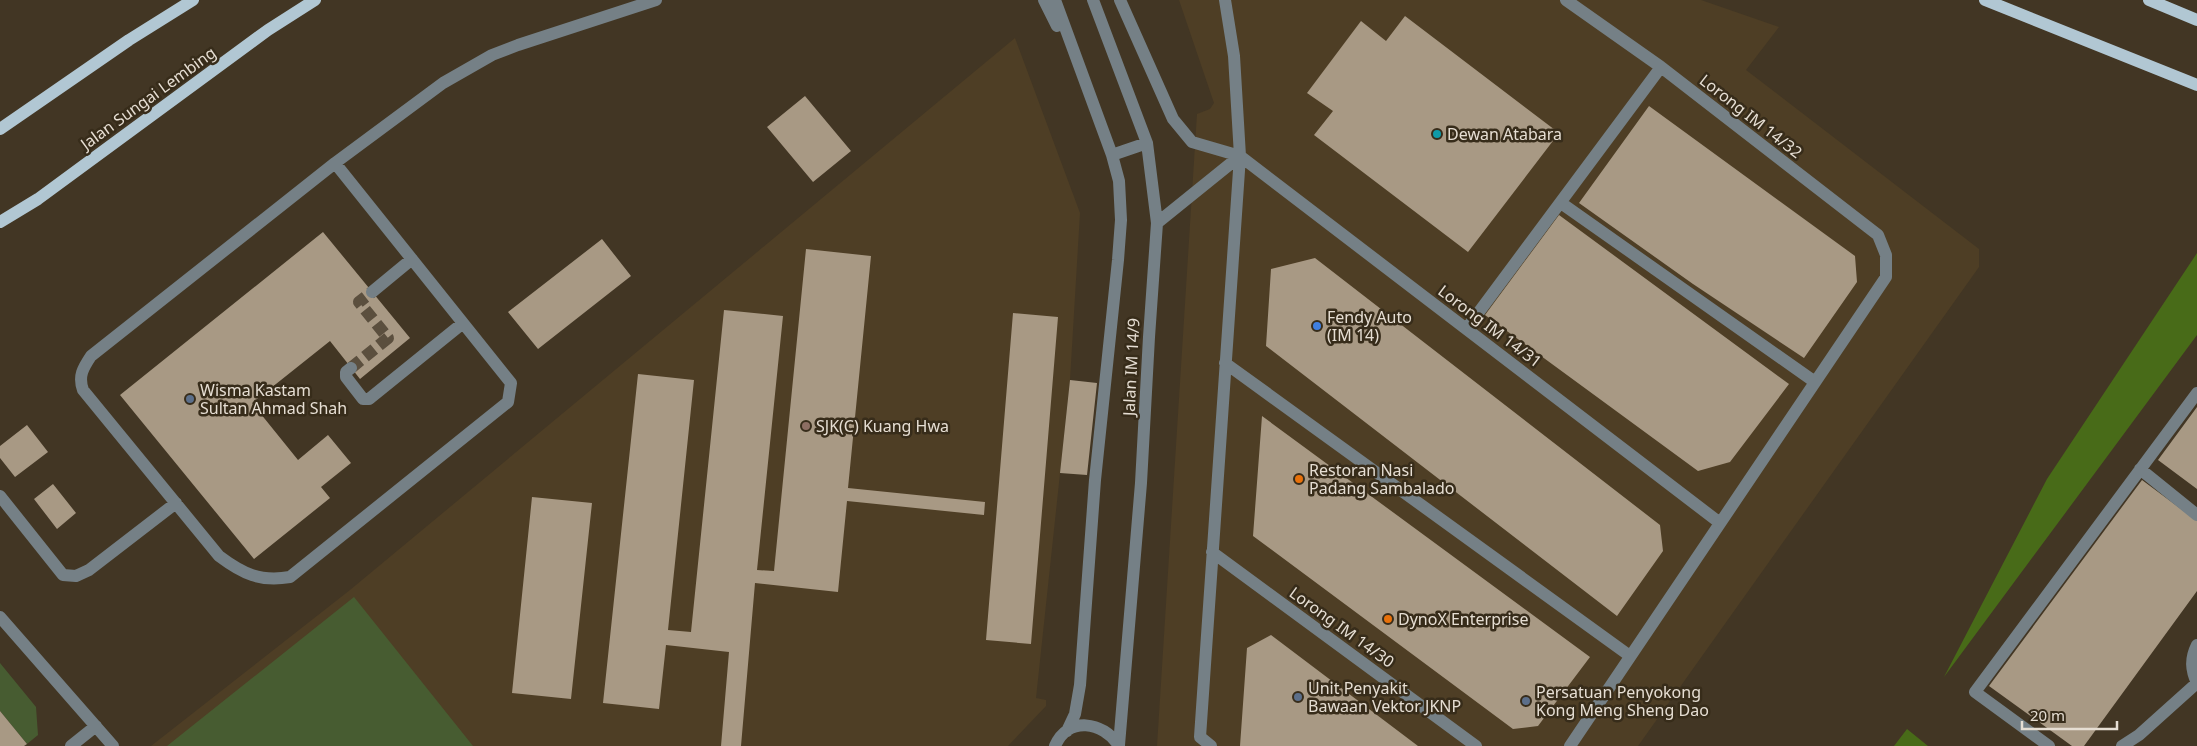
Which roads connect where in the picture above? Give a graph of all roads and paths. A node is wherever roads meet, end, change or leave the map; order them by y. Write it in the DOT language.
graph roads {
  1 [pos="193,0"];
  2 [pos="315,0"];
  3 [pos="656,0"];
  4 [pos="1044,0"];
  5 [pos="1055,0"];
  6 [pos="1093,0"];
  7 [pos="1120,0"];
  8 [pos="1225,0"];
  9 [pos="1566,0"];
  10 [pos="1985,0"];
  11 [pos="2149,0"];
  12 [pos="2197,20"];
  13 [pos="1075,53"];
  14 [pos="1661,67"];
  15 [pos="2197,85"];
  16 [pos="0,128"];
  17 [pos="1147,143"];
  18 [pos="1112,155"];
  19 [pos="1240,156"];
  20 [pos="335,163"];
  21 [pos="1561,203"];
  22 [pos="0,222"];
  23 [pos="1157,223"];
  24 [pos="412,260"];
  25 [pos="372,292"];
  26 [pos="463,323"];
  27 [pos="1467,328"];
  28 [pos="1225,363"];
  29 [pos="351,368"];
  30 [pos="1815,382"];
  31 [pos="2197,392"];
  32 [pos="2140,469"];
  33 [pos="0,496"];
  34 [pos="176,503"];
  35 [pos="2197,515"];
  36 [pos="1720,523"];
  37 [pos="1212,552"];
  38 [pos="0,617"];
  39 [pos="2197,645"];
  40 [pos="1630,656"];
  41 [pos="2197,684"];
  42 [pos="96,726"];
  43 [pos="1060,739"];
  44 [pos="71,746"];
  45 [pos="113,746"];
  46 [pos="1044,746"];
  47 [pos="1119,746"];
  48 [pos="1210,746"];
  49 [pos="1476,746"];
  50 [pos="1570,746"];
  51 [pos="2049,746"];
  52 [pos="2122,746"];
  1 -- 16 [label="main road"];
  2 -- 22 [label="main road, Jalan Sungai Lembing"];
  3 -- 20 [label="street"];
  4 -- 13 [label="street"];
  5 -- 13 [label="street, Jalan IM 14/9"];
  6 -- 17 [label="street, Jalan IM 14/9"];
  7 -- 19 [label="street"];
  8 -- 19 [label="street"];
  9 -- 14 [label="street, Lorong IM 14/32"];
  10 -- 15 [label="main road"];
  11 -- 12 [label="main road"];
  13 -- 18 [label="street, Jalan IM 14/9"];
  14 -- 21 [label="street"];
  14 -- 30 [label="street, Lorong IM 14/32"];
  17 -- 18 [label="street"];
  17 -- 23 [label="street, Jalan IM 14/9"];
  18 -- 43 [label="street, Jalan IM 14/9"];
  19 -- 23 [label="street"];
  19 -- 27 [label="street, Lorong IM 14/31"];
  19 -- 28 [label="street"];
  20 -- 24 [label="street"];
  20 -- 34 [label="street"];
  21 -- 27 [label="street"];
  21 -- 30 [label="street"];
  23 -- 47 [label="street, Jalan IM 14/9"];
  24 -- 25 [label="street"];
  24 -- 26 [label="street"];
  26 -- 29 [label="street"];
  26 -- 34 [label="street"];
  27 -- 36 [label="street, Lorong IM 14/31"];
  28 -- 37 [label="street"];
  28 -- 40 [label="street"];
  30 -- 36 [label="street"];
  31 -- 32 [label="street"];
  32 -- 35 [label="street"];
  32 -- 51 [label="street"];
  33 -- 34 [label="street"];
  36 -- 40 [label="street"];
  37 -- 48 [label="street"];
  37 -- 49 [label="street, Lorong IM 14/30"];
  38 -- 42 [label="street"];
  39 -- 41 [label="street"];
  40 -- 50 [label="street"];
  41 -- 52 [label="street"];
  42 -- 44 [label="street"];
  42 -- 45 [label="street"];
  43 -- 46 [label="street"];
  43 -- 47 [label="street"];
}
